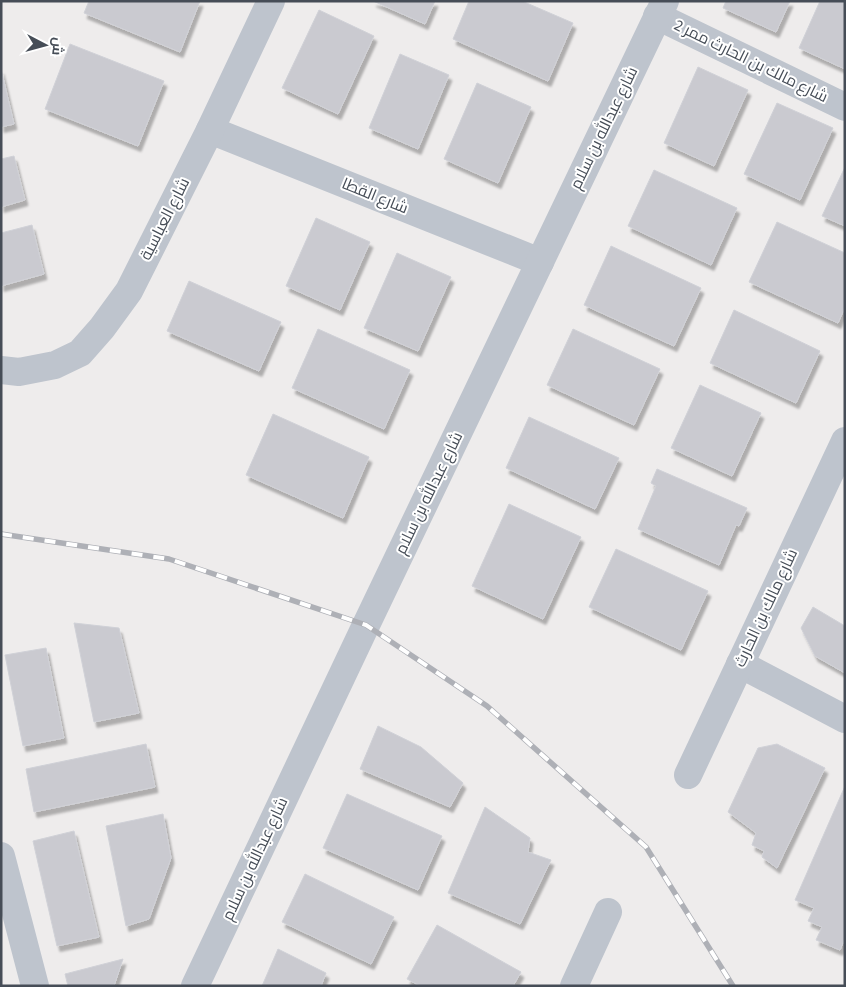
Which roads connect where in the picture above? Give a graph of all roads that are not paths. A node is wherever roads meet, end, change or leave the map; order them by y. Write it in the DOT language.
graph roads {
  1 [pos="271,1"];
  2 [pos="661,9"];
  3 [pos="845,107"];
  4 [pos="210,130"];
  5 [pos="540,262"];
  6 [pos="1,370"];
  7 [pos="845,441"];
  8 [pos="740,664"];
  9 [pos="845,719"];
  10 [pos="688,775"];
  11 [pos="1,856"];
  12 [pos="608,912"];
  13 [pos="35,986"];
  14 [pos="195,986"];
  15 [pos="574,986"];
  1 -- 4 [label="street, شارع العباسية"];
  2 -- 3 [label="street, شارع مالك بن الحارث ممر 2"];
  2 -- 5 [label="street, شارع عبدالله بن سلام"];
  4 -- 5 [label="street, شارع القطا"];
  4 -- 6 [label="street, شارع العباسية"];
  5 -- 14 [label="street, شارع عبدالله بن سلام"];
  7 -- 8 [label="street, شارع مالك بن الحارث"];
  8 -- 9 [label="street"];
  8 -- 10 [label="street, شارع مالك بن الحارث"];
  11 -- 13 [label="street"];
  12 -- 15 [label="street"];
}
